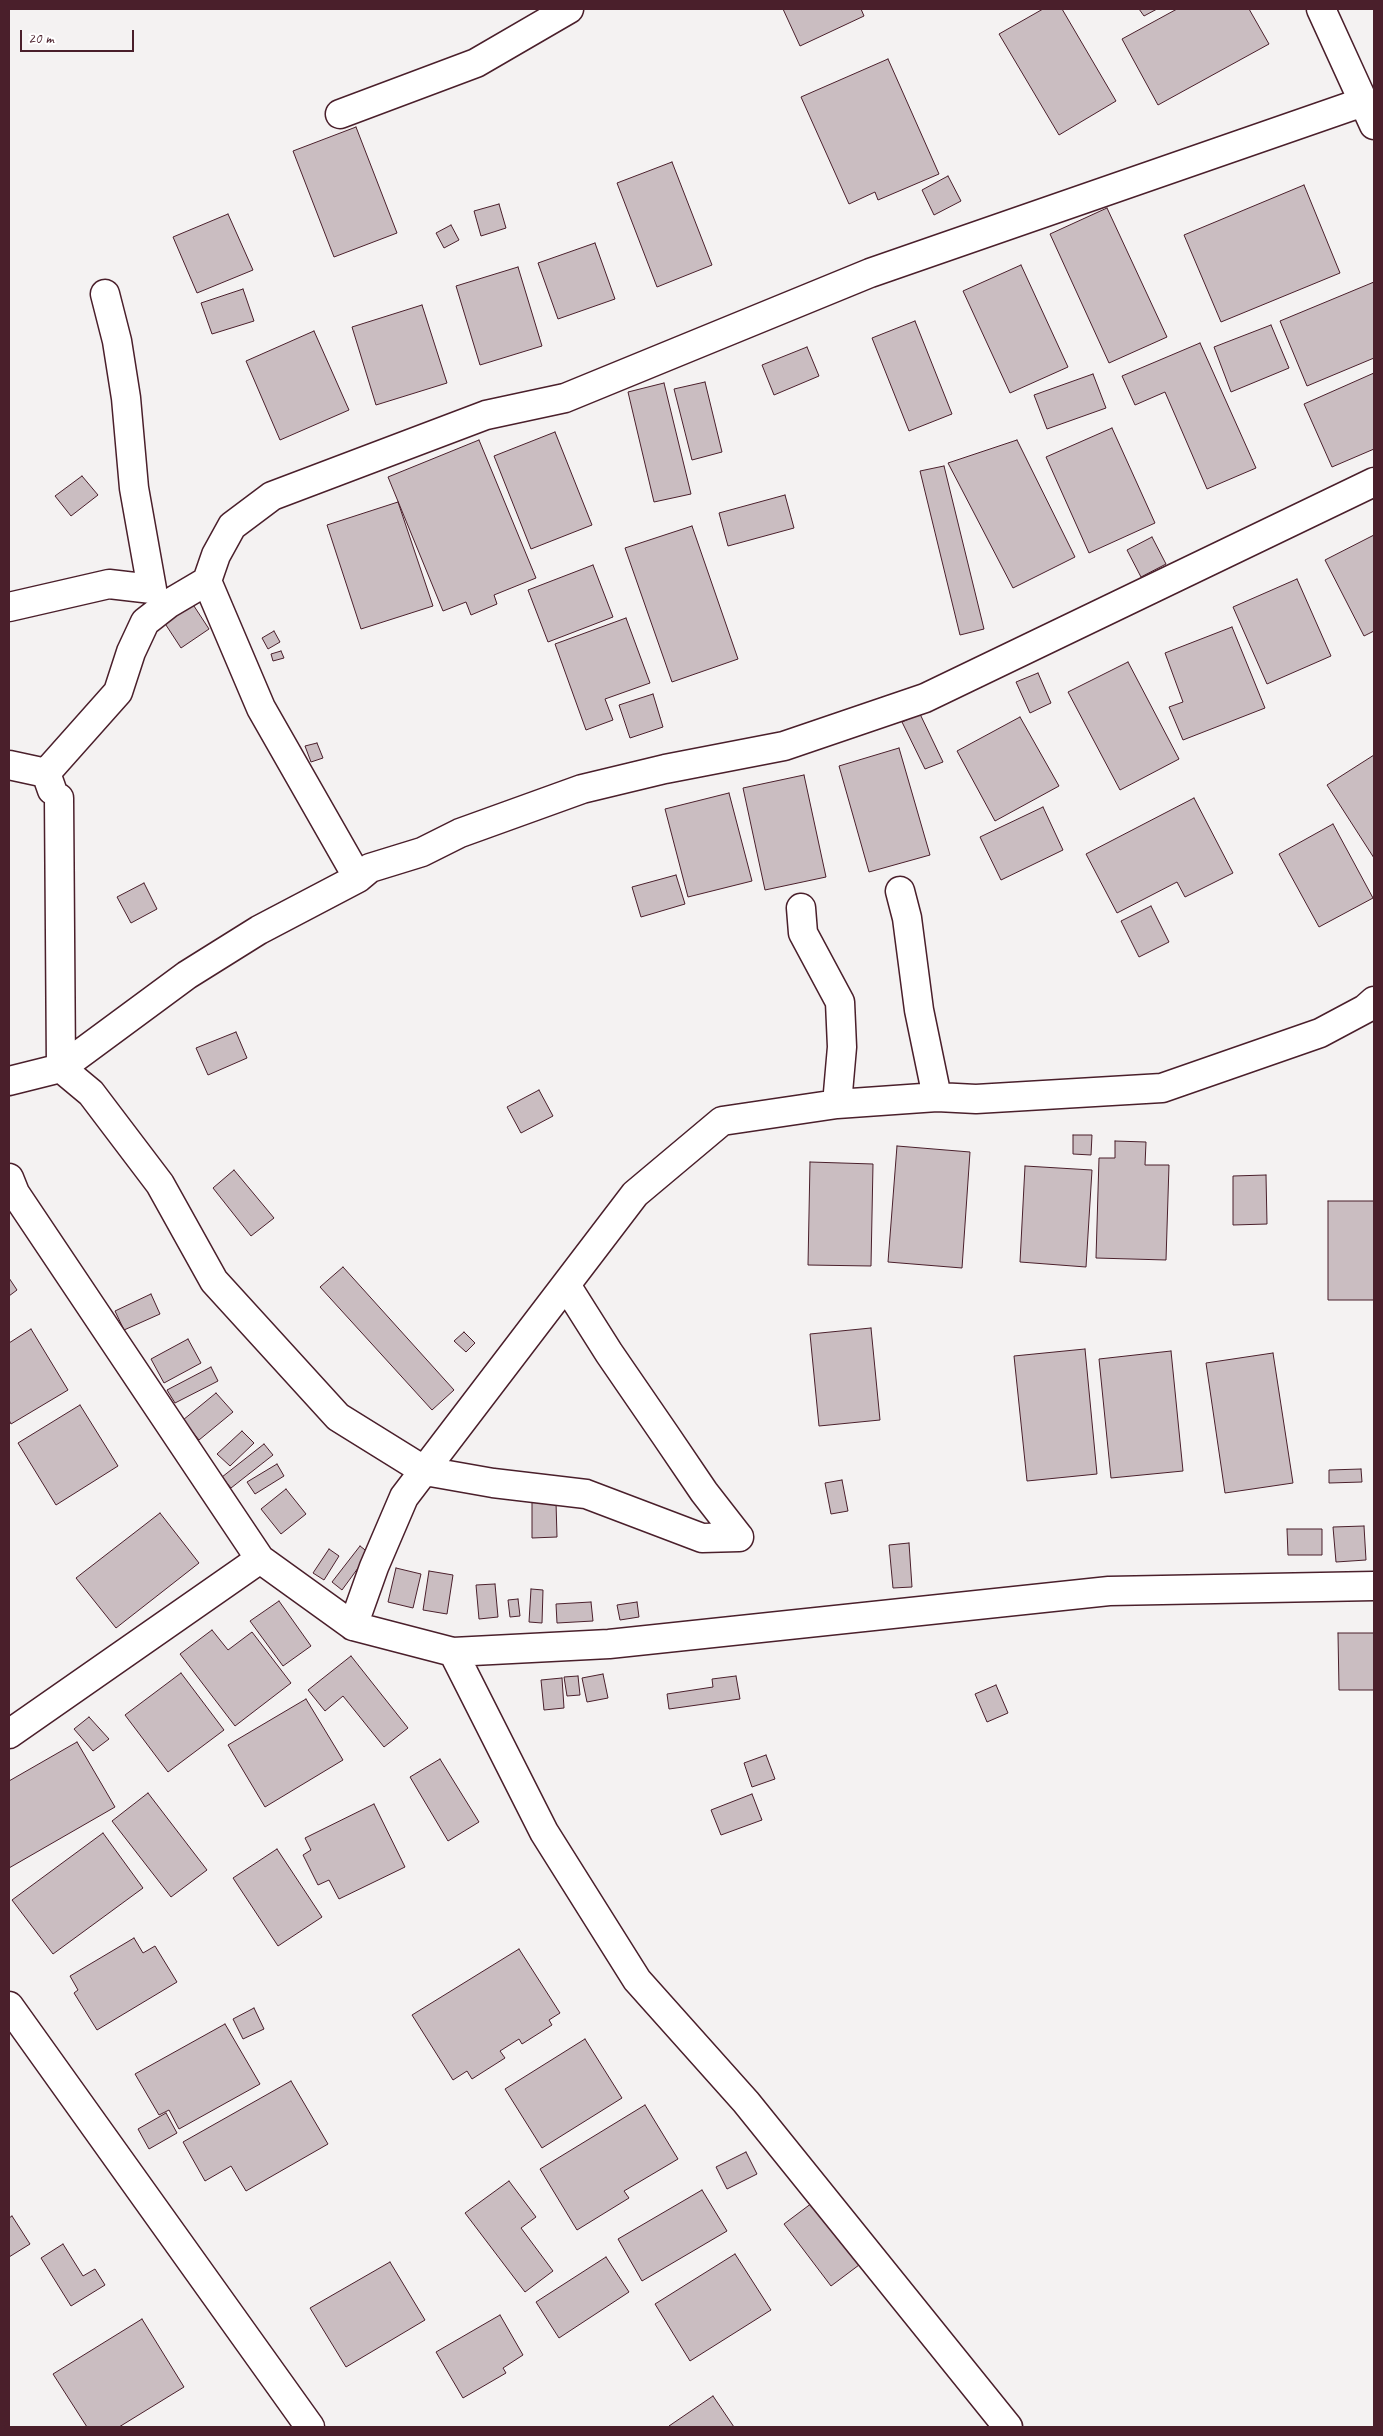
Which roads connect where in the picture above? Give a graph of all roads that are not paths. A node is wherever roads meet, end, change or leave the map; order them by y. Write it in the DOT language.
graph roads {
  1 [pos="569,9"];
  2 [pos="1321,9"];
  3 [pos="1369,113"];
  4 [pos="340,114"];
  5 [pos="105,294"];
  6 [pos="1374,482"];
  7 [pos="207,582"];
  8 [pos="9,607"];
  9 [pos="9,765"];
  10 [pos="46,773"];
  11 [pos="358,878"];
  12 [pos="900,891"];
  13 [pos="801,908"];
  14 [pos="1371,1009"];
  15 [pos="61,1068"];
  16 [pos="9,1081"];
  17 [pos="937,1097"];
  18 [pos="837,1104"];
  19 [pos="11,1188"];
  20 [pos="566,1285"];
  21 [pos="424,1470"];
  22 [pos="260,1559"];
  23 [pos="1374,1586"];
  24 [pos="353,1626"];
  25 [pos="453,1652"];
  26 [pos="9,1734"];
  27 [pos="9,2006"];
  28 [pos="310,2427"];
  29 [pos="1008,2427"];
  1 -- 4 [label="street"];
  2 -- 3 [label="street"];
  3 -- 7 [label="street"];
  5 -- 8 [label="street"];
  6 -- 11 [label="street"];
  7 -- 10 [label="street"];
  7 -- 11 [label="street"];
  9 -- 10 [label="street"];
  10 -- 15 [label="street"];
  11 -- 15 [label="street"];
  12 -- 17 [label="street"];
  13 -- 18 [label="street"];
  14 -- 17 [label="street"];
  15 -- 16 [label="street"];
  15 -- 21 [label="street"];
  17 -- 18 [label="street"];
  18 -- 20 [label="street"];
  19 -- 22 [label="street"];
  20 -- 21 [label="street"];
  20 -- 21 [label="street"];
  21 -- 24 [label="street"];
  22 -- 24 [label="street"];
  22 -- 26 [label="street"];
  23 -- 25 [label="street"];
  24 -- 25 [label="street"];
  25 -- 29 [label="street"];
  27 -- 28 [label="street"];
}
